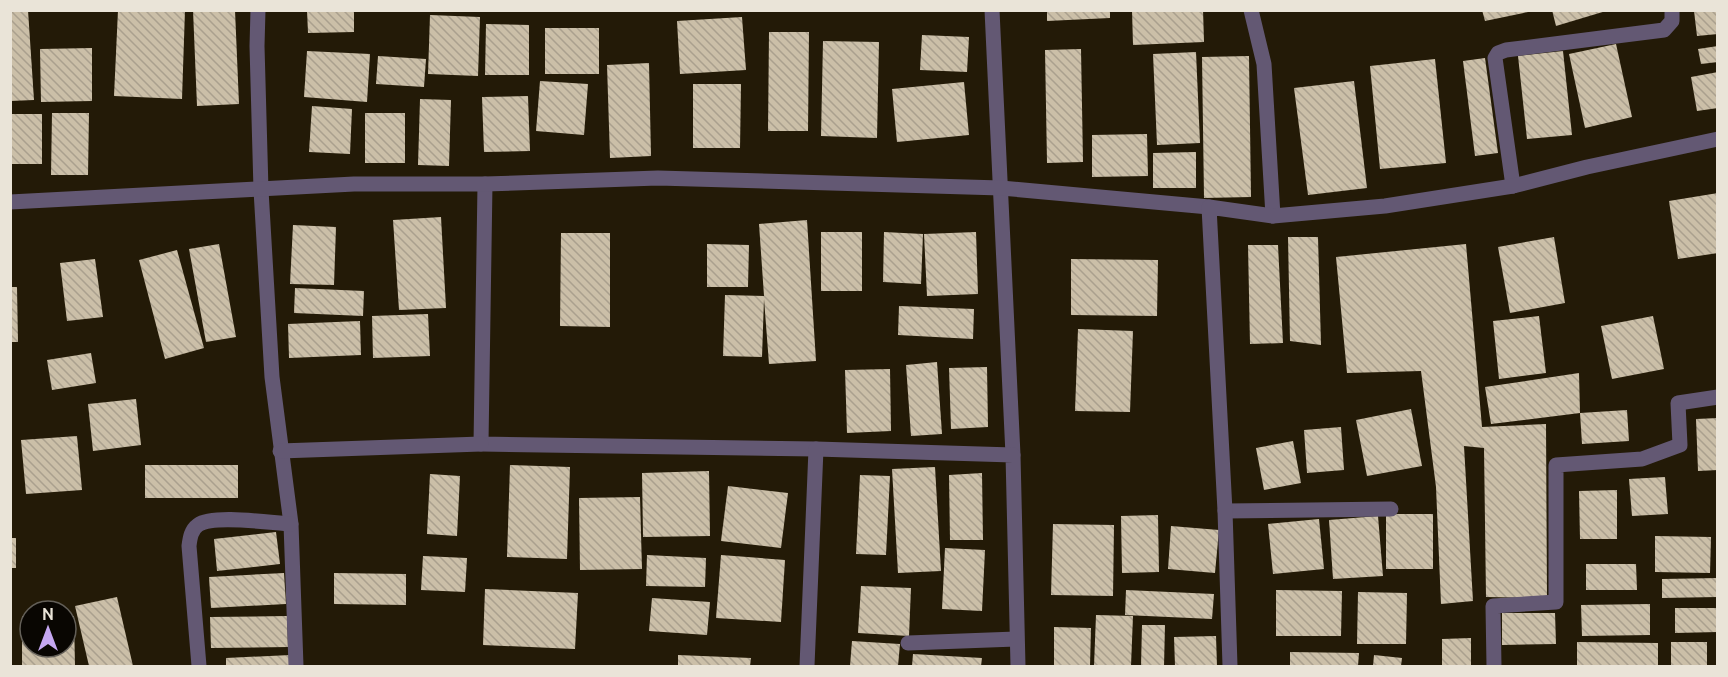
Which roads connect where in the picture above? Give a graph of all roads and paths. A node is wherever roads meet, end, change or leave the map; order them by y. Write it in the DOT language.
graph roads {
  1 [pos="258,10"];
  2 [pos="992,10"];
  3 [pos="1251,10"];
  4 [pos="1672,10"];
  5 [pos="1718,139"];
  6 [pos="485,184"];
  7 [pos="1513,186"];
  8 [pos="1001,188"];
  9 [pos="261,190"];
  10 [pos="10,202"];
  11 [pos="1209,207"];
  12 [pos="1273,216"];
  13 [pos="1718,398"];
  14 [pos="481,444"];
  15 [pos="816,449"];
  16 [pos="280,451"];
  17 [pos="1013,455"];
  18 [pos="1391,509"];
  19 [pos="1225,511"];
  20 [pos="291,524"];
  21 [pos="1016,639"];
  22 [pos="908,643"];
  23 [pos="199,666"];
  24 [pos="297,666"];
  25 [pos="807,666"];
  26 [pos="1017,666"];
  27 [pos="1230,666"];
  28 [pos="1494,666"];
  1 -- 9 [label="street"];
  2 -- 8 [label="street"];
  3 -- 12 [label="street"];
  4 -- 7 [label="street"];
  5 -- 7 [label="street"];
  6 -- 8 [label="street"];
  6 -- 9 [label="street"];
  6 -- 14 [label="street"];
  7 -- 12 [label="street"];
  8 -- 11 [label="street"];
  8 -- 17 [label="street"];
  9 -- 10 [label="street"];
  9 -- 16 [label="street"];
  11 -- 12 [label="street"];
  11 -- 19 [label="street"];
  13 -- 28 [label="street"];
  14 -- 15 [label="street"];
  14 -- 16 [label="street"];
  15 -- 17 [label="street"];
  15 -- 25 [label="street"];
  16 -- 20 [label="street"];
  17 -- 21 [label="street"];
  18 -- 19 [label="street"];
  19 -- 27 [label="street"];
  20 -- 23 [label="street"];
  20 -- 24 [label="street"];
  21 -- 22 [label="street"];
  21 -- 26 [label="street"];
}
